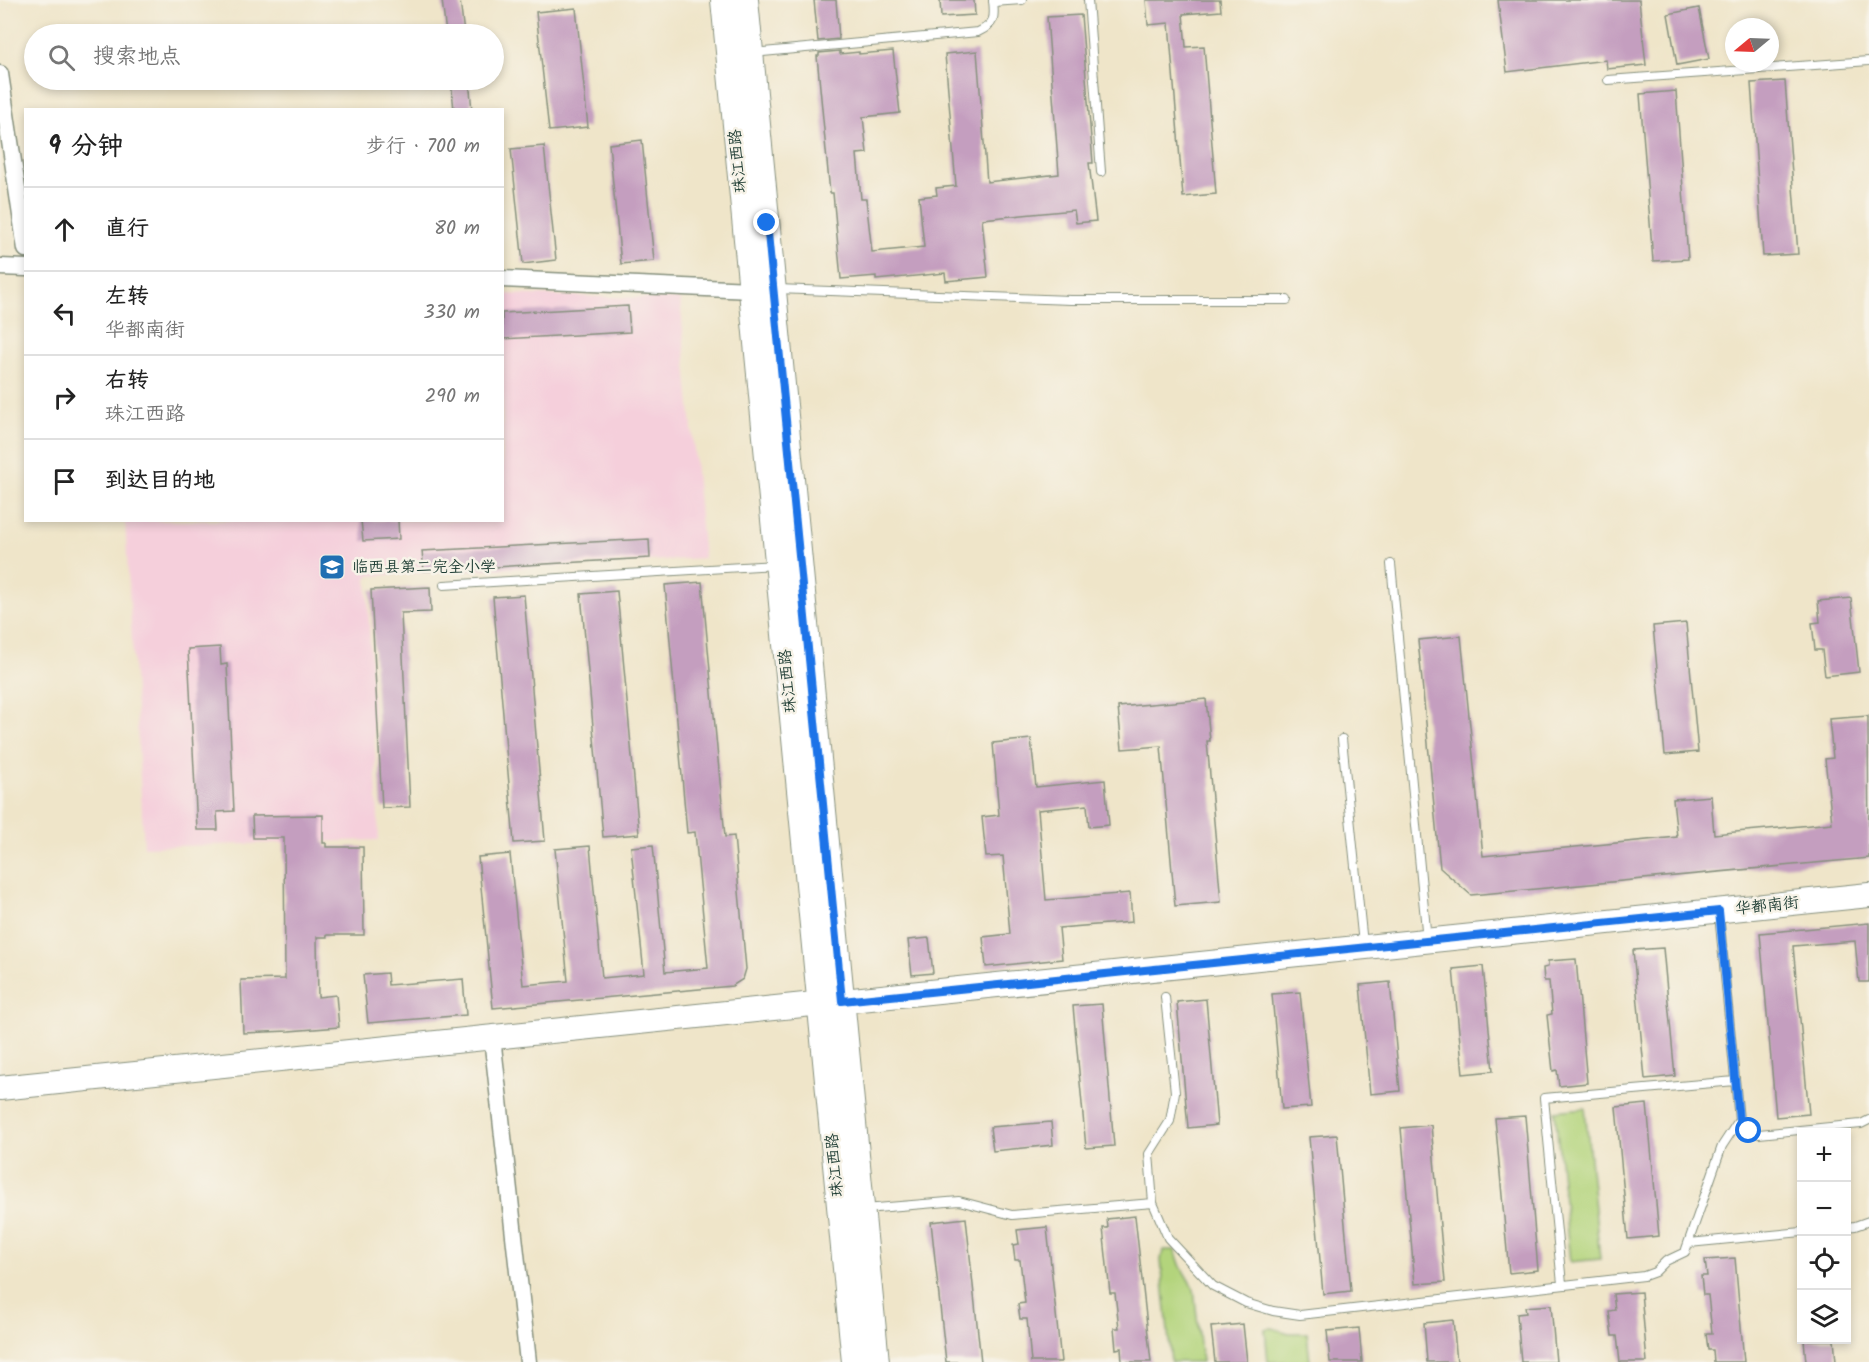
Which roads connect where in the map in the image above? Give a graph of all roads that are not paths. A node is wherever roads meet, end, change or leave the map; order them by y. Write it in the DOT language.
graph roads {
  1 [pos="723,0"];
  2 [pos="746,0"];
  3 [pos="1022,0"];
  4 [pos="1088,0"];
  5 [pos="993,1"];
  6 [pos="751,53"];
  7 [pos="1869,61"];
  8 [pos="0,74"];
  9 [pos="1608,80"];
  10 [pos="1101,172"];
  11 [pos="24,236"];
  12 [pos="0,267"];
  13 [pos="24,268"];
  14 [pos="504,279"];
  15 [pos="762,289"];
  16 [pos="1287,300"];
  17 [pos="1392,564"];
  18 [pos="777,565"];
  19 [pos="444,585"];
  20 [pos="1342,738"];
  21 [pos="1869,895"];
  22 [pos="1719,911"];
  23 [pos="1427,940"];
  24 [pos="1364,947"];
  25 [pos="1165,997"];
  26 [pos="831,1002"];
  27 [pos="492,1037"];
  28 [pos="1735,1081"];
  29 [pos="0,1088"];
  30 [pos="1739,1120"];
  31 [pos="1869,1120"];
  32 [pos="1153,1203"];
  33 [pos="862,1209"];
  34 [pos="1869,1221"];
  35 [pos="1851,1226"];
  36 [pos="1797,1232"];
  37 [pos="1689,1243"];
  38 [pos="1562,1284"];
  39 [pos="528,1362"];
  40 [pos="854,1362"];
  41 [pos="877,1362"];
  1 -- 15 [label="main road, 珠江西路"];
  2 -- 6 [label="main road, 珠江西路"];
  3 -- 5 [label="lane"];
  4 -- 10 [label="lane"];
  5 -- 6 [label="lane"];
  6 -- 15 [label="main road, 珠江西路"];
  7 -- 9 [label="lane"];
  8 -- 11 [label="street"];
  12 -- 13 [label="street"];
  14 -- 15 [label="street"];
  15 -- 16 [label="lane"];
  15 -- 18 [label="main road, 珠江西路"];
  15 -- 26 [label="main road, 珠江西路"];
  17 -- 23 [label="lane"];
  18 -- 19 [label="lane"];
  18 -- 26 [label="main road, 珠江西路"];
  20 -- 24 [label="lane"];
  21 -- 22 [label="main road, 华都南街"];
  22 -- 23 [label="main road, 华都南街"];
  22 -- 28 [label="lane"];
  23 -- 24 [label="main road, 华都南街"];
  24 -- 26 [label="main road, 华都南街"];
  25 -- 32 [label="lane"];
  26 -- 27 [label="main road, 华都南街"];
  26 -- 33 [label="main road, 珠江西路"];
  26 -- 40 [label="main road, 珠江西路"];
  27 -- 29 [label="main road, 华都南街"];
  27 -- 39 [label="street"];
  28 -- 30 [label="lane"];
  28 -- 38 [label="lane"];
  30 -- 31 [label="lane"];
  30 -- 37 [label="lane"];
  32 -- 33 [label="lane"];
  32 -- 38 [label="lane"];
  33 -- 41 [label="main road, 珠江西路"];
  34 -- 35 [label="lane"];
  36 -- 37 [label="lane"];
  37 -- 38 [label="lane"];
}
